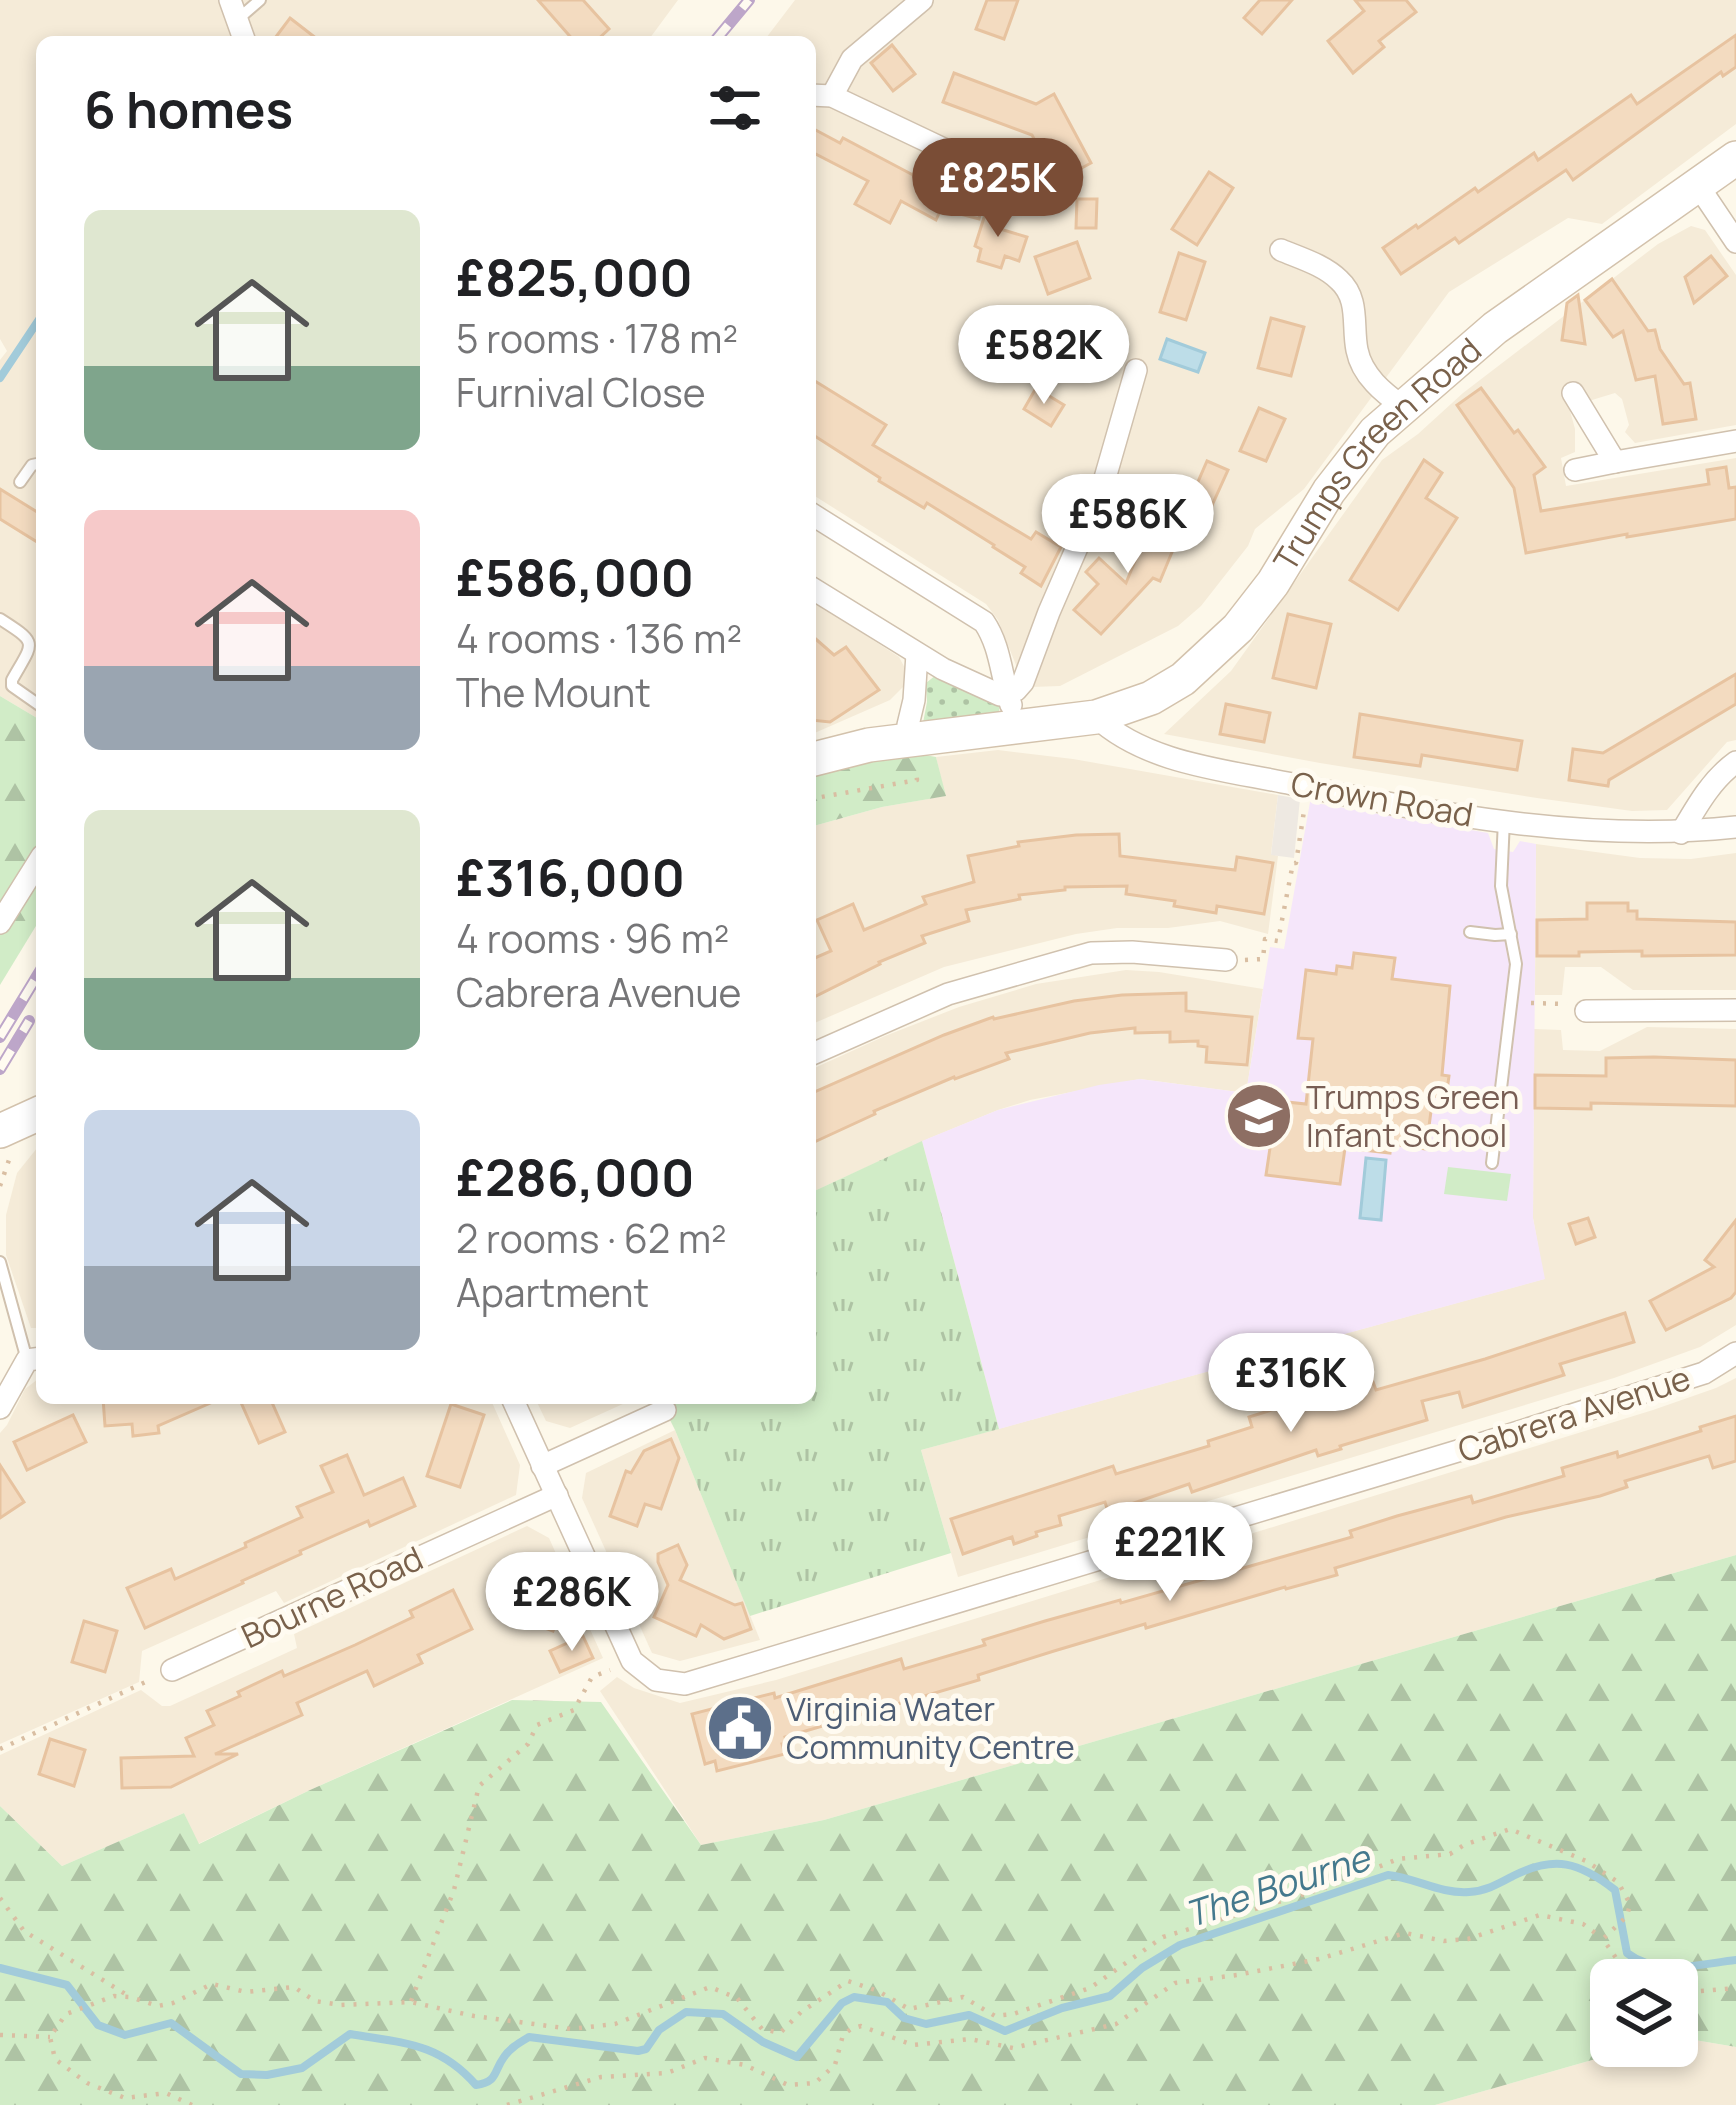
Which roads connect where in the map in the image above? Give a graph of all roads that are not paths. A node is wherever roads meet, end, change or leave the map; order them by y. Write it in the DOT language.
graph roads {
  1 [pos="260,0"];
  2 [pos="922,0"];
  3 [pos="234,10"];
  4 [pos="821,95"];
  5 [pos="1736,158"];
  6 [pos="971,162"];
  7 [pos="1697,184"];
  8 [pos="1736,242"];
  9 [pos="1281,250"];
  10 [pos="1136,370"];
  11 [pos="1573,393"];
  12 [pos="1403,407"];
  13 [pos="1736,441"];
  14 [pos="1615,462"];
  15 [pos="36,465"];
  16 [pos="1575,470"];
  17 [pos="20,482"];
  18 [pos="816,517"];
  19 [pos="816,591"];
  20 [pos="0,619"];
  21 [pos="917,654"];
  22 [pos="1007,694"];
  23 [pos="36,703"];
  24 [pos="1096,717"];
  25 [pos="1018,728"];
  26 [pos="910,740"];
  27 [pos="816,758"];
  28 [pos="1736,762"];
  29 [pos="1504,820"];
  30 [pos="1736,827"];
  31 [pos="1682,833"];
  32 [pos="36,866"];
  33 [pos="0,923"];
  34 [pos="1470,932"];
  35 [pos="1511,934"];
  36 [pos="1226,960"];
  37 [pos="1736,1010"];
  38 [pos="1586,1011"];
  39 [pos="816,1052"];
  40 [pos="36,1116"];
  41 [pos="8,1137"];
  42 [pos="1492,1163"];
  43 [pos="0,1262"];
  44 [pos="1736,1353"];
  45 [pos="34,1359"];
  46 [pos="515,1404"];
  47 [pos="0,1408"];
  48 [pos="665,1410"];
  49 [pos="542,1466"];
  50 [pos="557,1495"];
  51 [pos="172,1670"];
  1 -- 3 [label="lane"];
  2 -- 4 [label="street"];
  4 -- 6 [label="street"];
  5 -- 7 [label="street, Trumps Green Road"];
  7 -- 8 [label="street"];
  7 -- 12 [label="street, Trumps Green Road"];
  9 -- 12 [label="street"];
  10 -- 22 [label="street"];
  11 -- 14 [label="street"];
  12 -- 24 [label="street, Trumps Green Road"];
  13 -- 14 [label="street"];
  14 -- 16 [label="street"];
  15 -- 17 [label="lane"];
  18 -- 22 [label="street"];
  19 -- 21 [label="street"];
  20 -- 23 [label="lane"];
  21 -- 22 [label="street"];
  21 -- 26 [label="street"];
  22 -- 25 [label="street"];
  24 -- 25 [label="street, Trumps Green Road"];
  24 -- 29 [label="street, Crown Road"];
  25 -- 26 [label="street, Trumps Green Road"];
  26 -- 27 [label="street, Trumps Green Road"];
  28 -- 31 [label="street"];
  29 -- 31 [label="street, Crown Road"];
  29 -- 35 [label="lane"];
  30 -- 31 [label="street, Crown Road"];
  32 -- 33 [label="street"];
  34 -- 35 [label="lane"];
  35 -- 42 [label="lane"];
  36 -- 39 [label="street"];
  37 -- 38 [label="street"];
  40 -- 41 [label="street"];
  43 -- 45 [label="lane"];
  44 -- 50 [label="street, Cabrera Avenue"];
  45 -- 47 [label="street"];
  46 -- 49 [label="street"];
  48 -- 49 [label="street"];
  49 -- 50 [label="street"];
  50 -- 51 [label="street, Bourne Road"];
}
